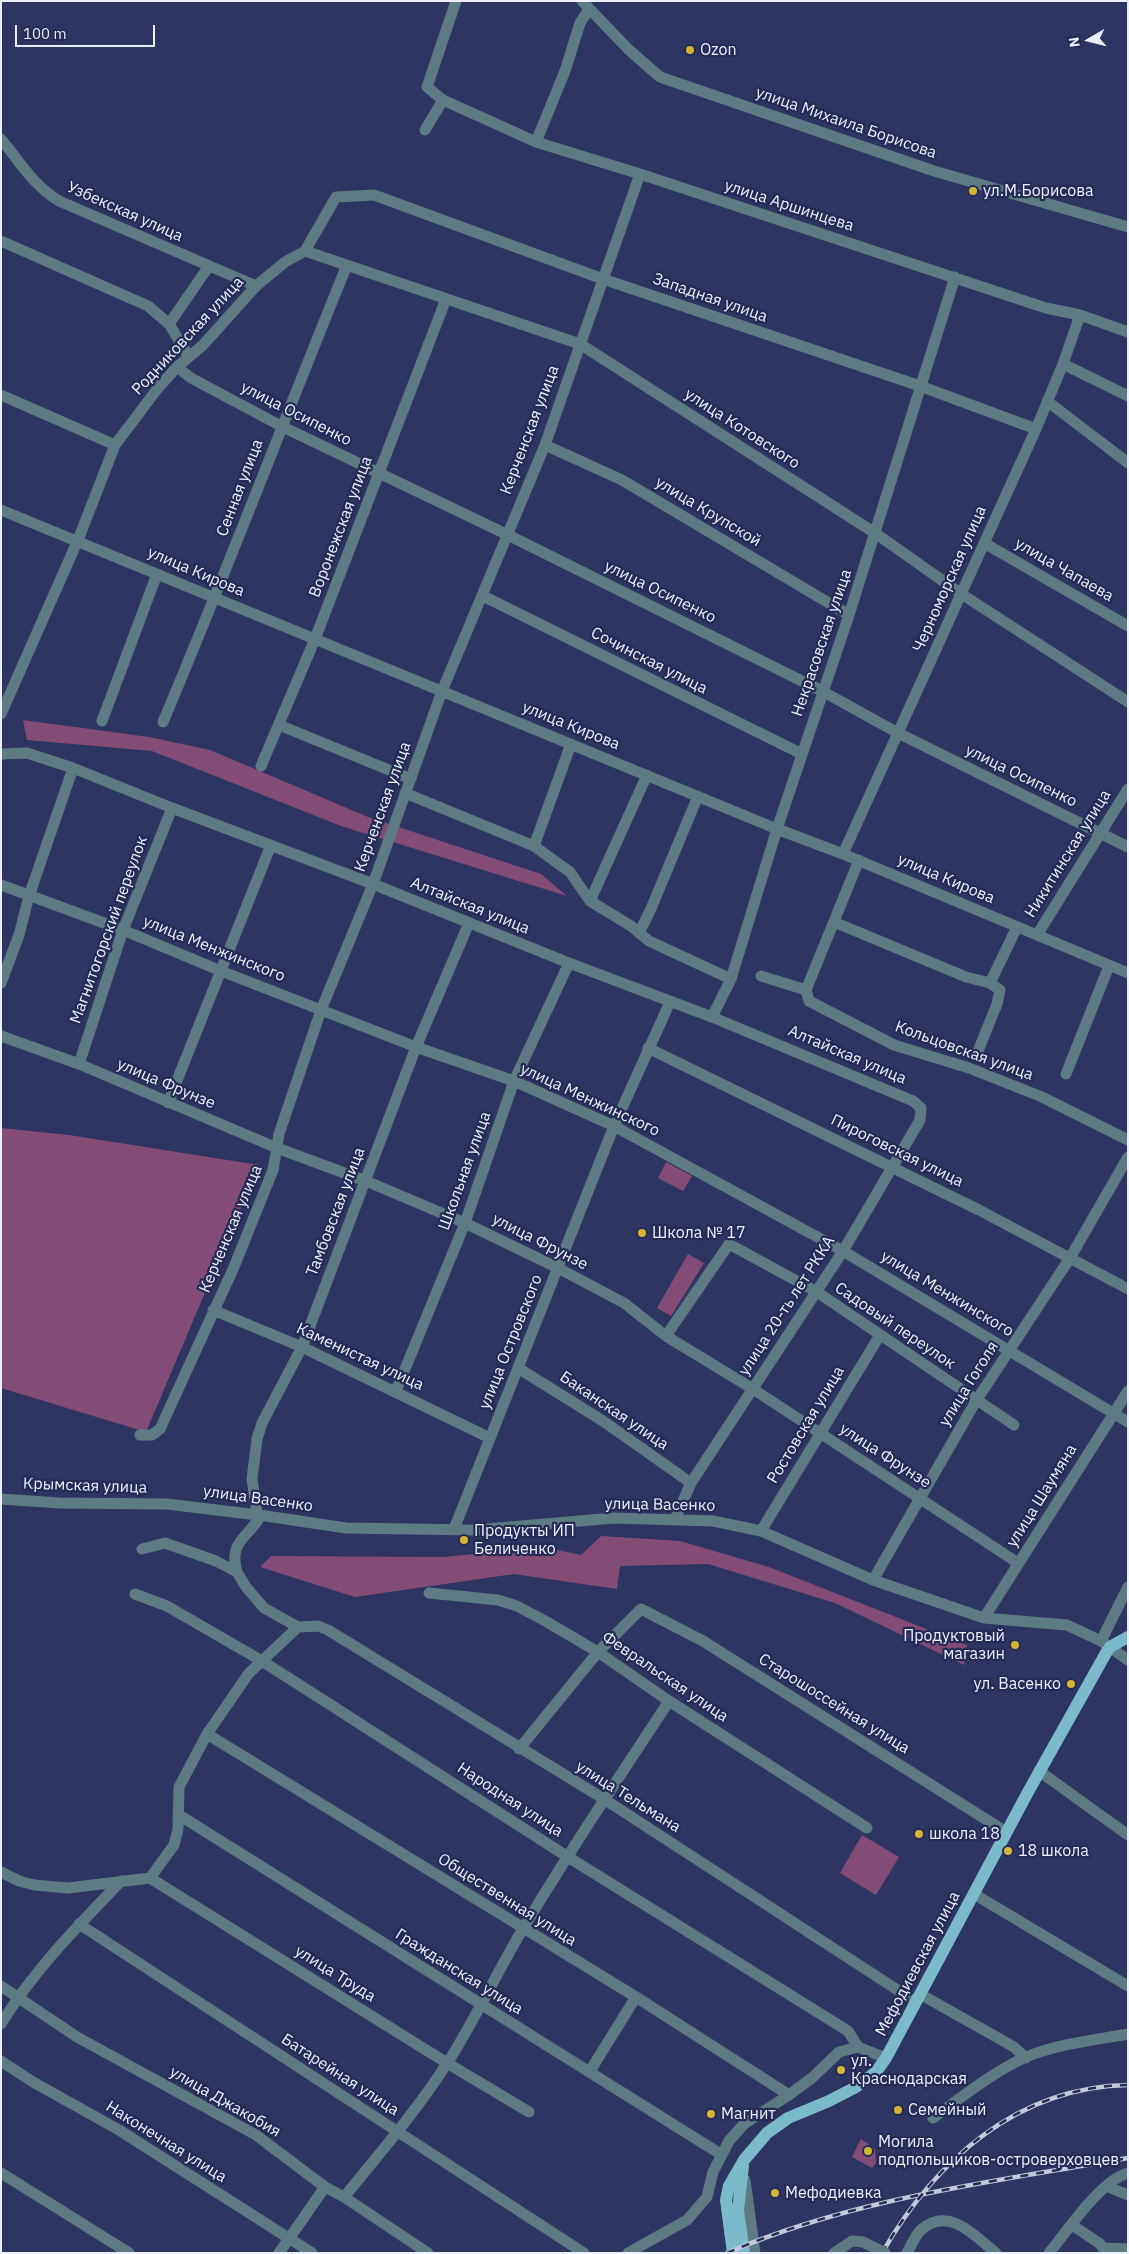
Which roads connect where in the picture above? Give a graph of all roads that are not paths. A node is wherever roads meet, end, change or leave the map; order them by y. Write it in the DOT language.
graph roads {
  1 [pos="456,1"];
  2 [pos="585,5"];
  3 [pos="443,100"];
  4 [pos="425,130"];
  5 [pos="1,138"];
  6 [pos="536,142"];
  7 [pos="640,174"];
  8 [pos="374,195"];
  9 [pos="1128,226"];
  10 [pos="1,241"];
  11 [pos="305,251"];
  12 [pos="347,265"];
  13 [pos="209,266"];
  14 [pos="955,277"];
  15 [pos="603,278"];
  16 [pos="256,286"];
  17 [pos="446,299"];
  18 [pos="1080,315"];
  19 [pos="170,324"];
  20 [pos="1128,332"];
  21 [pos="580,344"];
  22 [pos="189,357"];
  23 [pos="1063,364"];
  24 [pos="177,367"];
  25 [pos="920,386"];
  26 [pos="1,395"];
  27 [pos="1128,396"];
  28 [pos="1047,401"];
  29 [pos="281,426"];
  30 [pos="1036,429"];
  31 [pos="545,444"];
  32 [pos="115,445"];
  33 [pos="1128,463"];
  34 [pos="379,473"];
  35 [pos="1,510"];
  36 [pos="875,533"];
  37 [pos="506,534"];
  38 [pos="78,540"];
  39 [pos="984,542"];
  40 [pos="157,574"];
  41 [pos="960,593"];
  42 [pos="483,596"];
  43 [pos="215,598"];
  44 [pos="850,614"];
  45 [pos="1128,626"];
  46 [pos="316,639"];
  47 [pos="442,691"];
  48 [pos="822,691"];
  49 [pos="1128,702"];
  50 [pos="2,710"];
  51 [pos="102,721"];
  52 [pos="163,722"];
  53 [pos="279,725"];
  54 [pos="898,733"];
  55 [pos="571,744"];
  56 [pos="1,754"];
  57 [pos="802,754"];
  58 [pos="261,766"];
  59 [pos="73,768"];
  60 [pos="647,775"];
  61 [pos="411,779"];
  62 [pos="1128,789"];
  63 [pos="406,793"];
  64 [pos="698,796"];
  65 [pos="172,808"];
  66 [pos="777,829"];
  67 [pos="1099,833"];
  68 [pos="271,845"];
  69 [pos="534,846"];
  70 [pos="1128,847"];
  71 [pos="844,854"];
  72 [pos="859,860"];
  73 [pos="373,884"];
  74 [pos="1,885"];
  75 [pos="29,896"];
  76 [pos="590,901"];
  77 [pos="834,922"];
  78 [pos="469,923"];
  79 [pos="1017,927"];
  80 [pos="123,930"];
  81 [pos="639,933"];
  82 [pos="1037,935"];
  83 [pos="569,963"];
  84 [pos="1109,966"];
  85 [pos="221,971"];
  86 [pos="1128,974"];
  87 [pos="764,976"];
  88 [pos="731,979"];
  89 [pos="1,983"];
  90 [pos="990,983"];
  91 [pos="806,990"];
  92 [pos="670,1002"];
  93 [pos="321,1010"];
  94 [pos="712,1017"];
  95 [pos="1,1036"];
  96 [pos="416,1047"];
  97 [pos="648,1048"];
  98 [pos="976,1056"];
  99 [pos="79,1064"];
  100 [pos="1066,1074"];
  101 [pos="514,1081"];
  102 [pos="168,1102"];
  103 [pos="920,1108"];
  104 [pos="614,1126"];
  105 [pos="1128,1140"];
  106 [pos="277,1148"];
  107 [pos="1128,1157"];
  108 [pos="892,1167"];
  109 [pos="366,1181"];
  110 [pos="465,1223"];
  111 [pos="843,1251"];
  112 [pos="1070,1258"];
  113 [pos="558,1268"];
  114 [pos="1128,1289"];
  115 [pos="817,1292"];
  116 [pos="213,1310"];
  117 [pos="880,1335"];
  118 [pos="666,1336"];
  119 [pos="302,1347"];
  120 [pos="1010,1350"];
  121 [pos="518,1368"];
  122 [pos="753,1389"];
  123 [pos="396,1391"];
  124 [pos="1128,1391"];
  125 [pos="976,1401"];
  126 [pos="1113,1414"];
  127 [pos="1128,1422"];
  128 [pos="1014,1425"];
  129 [pos="819,1434"];
  130 [pos="140,1435"];
  131 [pos="490,1438"];
  132 [pos="691,1483"];
  133 [pos="919,1498"];
  134 [pos="1,1499"];
  135 [pos="167,1504"];
  136 [pos="258,1515"];
  137 [pos="675,1519"];
  138 [pos="454,1530"];
  139 [pos="760,1532"];
  140 [pos="142,1549"];
  141 [pos="1018,1563"];
  142 [pos="236,1572"];
  143 [pos="873,1580"];
  144 [pos="1128,1587"];
  145 [pos="429,1593"];
  146 [pos="135,1594"];
  147 [pos="984,1618"];
  148 [pos="298,1627"];
  149 [pos="1128,1637"];
  150 [pos="1105,1644"];
  151 [pos="598,1652"];
  152 [pos="1128,1660"];
  153 [pos="262,1661"];
  154 [pos="669,1701"];
  155 [pos="207,1734"];
  156 [pos="519,1749"];
  157 [pos="1039,1771"];
  158 [pos="604,1799"];
  159 [pos="179,1816"];
  160 [pos="867,1828"];
  161 [pos="1006,1832"];
  162 [pos="1128,1835"];
  163 [pos="568,1857"];
  164 [pos="1,1872"];
  165 [pos="150,1878"];
  166 [pos="121,1882"];
  167 [pos="974,1894"];
  168 [pos="79,1924"];
  169 [pos="523,1929"];
  170 [pos="1,1986"];
  171 [pos="1128,1986"];
  172 [pos="18,1997"];
  173 [pos="636,1997"];
  174 [pos="918,1998"];
  175 [pos="482,2006"];
  176 [pos="1,2024"];
  177 [pos="1128,2034"];
  178 [pos="858,2047"];
  179 [pos="886,2058"];
  180 [pos="1026,2058"];
  181 [pos="1,2061"];
  182 [pos="447,2063"];
  183 [pos="590,2071"];
  184 [pos="789,2095"];
  185 [pos="529,2112"];
  186 [pos="933,2118"];
  187 [pos="398,2132"];
  188 [pos="722,2155"];
  189 [pos="744,2160"];
  190 [pos="1,2173"];
  191 [pos="1128,2173"];
  192 [pos="1106,2186"];
  193 [pos="324,2187"];
  194 [pos="1128,2195"];
  195 [pos="344,2197"];
  196 [pos="1072,2225"];
  197 [pos="289,2238"];
  198 [pos="1128,2248"];
  199 [pos="1106,2250"];
  200 [pos="129,2253"];
  201 [pos="279,2253"];
  202 [pos="312,2253"];
  203 [pos="428,2253"];
  204 [pos="584,2253"];
  205 [pos="628,2253"];
  206 [pos="733,2253"];
  207 [pos="744,2253"];
  208 [pos="755,2253"];
  209 [pos="834,2253"];
  210 [pos="885,2253"];
  211 [pos="907,2253"];
  212 [pos="996,2253"];
  213 [pos="1048,2253"];
  1 -- 3 [label="street"];
  2 -- 6 [label="street"];
  2 -- 9 [label="street, улица Михаила Борисова"];
  3 -- 4 [label="street"];
  3 -- 6 [label="street, улица Аршинцева"];
  5 -- 13 [label="street, Узбекская улица"];
  6 -- 7 [label="street, улица Аршинцева"];
  7 -- 14 [label="street, улица Аршинцева"];
  7 -- 15 [label="street, Керченская улица"];
  8 -- 11 [label="street, Родниковская улица"];
  8 -- 15 [label="street, Западная улица"];
  10 -- 19 [label="street"];
  11 -- 12 [label="street, улица Котовского"];
  11 -- 16 [label="street, Родниковская улица"];
  12 -- 17 [label="street, улица Котовского"];
  12 -- 29 [label="street, Сенная улица"];
  13 -- 16 [label="street, Узбекская улица"];
  13 -- 19 [label="street"];
  14 -- 18 [label="street, улица Аршинцева"];
  14 -- 25 [label="street, Некрасовская улица"];
  15 -- 21 [label="street, Керченская улица"];
  15 -- 25 [label="street, Западная улица"];
  16 -- 22 [label="street, Родниковская улица"];
  17 -- 21 [label="street, улица Котовского"];
  17 -- 34 [label="street, Воронежская улица"];
  18 -- 20 [label="street, улица Аршинцева"];
  18 -- 23 [label="street, Черноморская улица"];
  19 -- 22 [label="street"];
  21 -- 31 [label="street, Керченская улица"];
  21 -- 36 [label="street, улица Котовского"];
  22 -- 24 [label="street, Родниковская улица"];
  23 -- 27 [label="street"];
  23 -- 28 [label="street, Черноморская улица"];
  24 -- 29 [label="street, улица Осипенко"];
  24 -- 32 [label="street, Родниковская улица"];
  25 -- 30 [label="street, Западная улица"];
  25 -- 36 [label="street, Некрасовская улица"];
  26 -- 32 [label="street"];
  28 -- 30 [label="street, Черноморская улица"];
  28 -- 33 [label="street"];
  29 -- 34 [label="street, улица Осипенко"];
  29 -- 43 [label="street, Сенная улица"];
  30 -- 39 [label="street, Черноморская улица"];
  31 -- 37 [label="street, Керченская улица"];
  31 -- 44 [label="street, улица Крупской"];
  32 -- 38 [label="street, Родниковская улица"];
  34 -- 37 [label="street, улица Осипенко"];
  34 -- 46 [label="street, Воронежская улица"];
  35 -- 38 [label="street, улица Кирова"];
  36 -- 41 [label="street, улица Котовского"];
  36 -- 44 [label="street, Некрасовская улица"];
  37 -- 42 [label="street, Керченская улица"];
  37 -- 48 [label="street, улица Осипенко"];
  38 -- 40 [label="street, улица Кирова"];
  38 -- 50 [label="street, Родниковская улица"];
  39 -- 41 [label="street, Черноморская улица"];
  39 -- 45 [label="street, улица Чапаева"];
  40 -- 43 [label="street, улица Кирова"];
  40 -- 51 [label="street"];
  41 -- 49 [label="street, улица Котовского"];
  41 -- 54 [label="street, Черноморская улица"];
  42 -- 47 [label="street, Керченская улица"];
  42 -- 57 [label="street, Сочинская улица"];
  43 -- 46 [label="street, улица Кирова"];
  43 -- 52 [label="street, Сенная улица"];
  44 -- 48 [label="street, Некрасовская улица"];
  46 -- 47 [label="street, улица Кирова"];
  46 -- 53 [label="street, Воронежская улица"];
  47 -- 55 [label="street, улица Кирова"];
  47 -- 61 [label="street, Керченская улица"];
  48 -- 54 [label="street, улица Осипенко"];
  48 -- 57 [label="street, Некрасовская улица"];
  53 -- 58 [label="street, Воронежская улица"];
  53 -- 61 [label="street"];
  54 -- 67 [label="street, улица Осипенко"];
  54 -- 71 [label="street, Черноморская улица"];
  55 -- 60 [label="street, улица Кирова"];
  55 -- 69 [label="street"];
  56 -- 59 [label="street, Алтайская улица"];
  57 -- 66 [label="street, Некрасовская улица"];
  59 -- 65 [label="street, Алтайская улица"];
  59 -- 75 [label="street"];
  60 -- 64 [label="street, улица Кирова"];
  60 -- 76 [label="street"];
  61 -- 63 [label="street, Керченская улица"];
  62 -- 67 [label="street, Никитинская улица"];
  63 -- 69 [label="street"];
  63 -- 73 [label="street, Керченская улица"];
  64 -- 66 [label="street, улица Кирова"];
  64 -- 81 [label="street"];
  65 -- 68 [label="street, Алтайская улица"];
  65 -- 80 [label="street, Магнитогорский переулок"];
  66 -- 71 [label="street, улица Кирова"];
  66 -- 88 [label="street, Некрасовская улица"];
  67 -- 70 [label="street, улица Осипенко"];
  67 -- 82 [label="street, Никитинская улица"];
  68 -- 73 [label="street, Алтайская улица"];
  68 -- 85 [label="street"];
  69 -- 76 [label="street"];
  71 -- 72 [label="street, улица Кирова"];
  72 -- 77 [label="street"];
  72 -- 79 [label="street, улица Кирова"];
  73 -- 78 [label="street, Алтайская улица"];
  73 -- 93 [label="street, Керченская улица"];
  74 -- 75 [label="street, улица Менжинского"];
  75 -- 80 [label="street, улица Менжинского"];
  75 -- 89 [label="street"];
  76 -- 81 [label="street"];
  77 -- 90 [label="street"];
  77 -- 91 [label="street"];
  78 -- 83 [label="street, Алтайская улица"];
  78 -- 96 [label="street, Тамбовская улица"];
  79 -- 82 [label="street, улица Кирова"];
  79 -- 90 [label="street, Никитинская улица"];
  80 -- 85 [label="street, улица Менжинского"];
  80 -- 99 [label="street, Магнитогорский переулок"];
  81 -- 88 [label="street"];
  82 -- 84 [label="street, улица Кирова"];
  83 -- 92 [label="street, Алтайская улица"];
  83 -- 101 [label="street, Школьная улица"];
  84 -- 86 [label="street, улица Кирова"];
  84 -- 100 [label="street"];
  85 -- 93 [label="street, улица Менжинского"];
  85 -- 102 [label="street"];
  87 -- 91 [label="street"];
  88 -- 94 [label="street, Некрасовская улица"];
  90 -- 98 [label="street"];
  91 -- 105 [label="street, Кольцовская улица"];
  92 -- 94 [label="street, Алтайская улица"];
  92 -- 97 [label="street, улица Островского"];
  93 -- 96 [label="street, улица Менжинского"];
  93 -- 106 [label="street, Керченская улица"];
  94 -- 103 [label="street, Алтайская улица"];
  95 -- 99 [label="street, улица Фрунзе"];
  96 -- 101 [label="street, улица Менжинского"];
  96 -- 109 [label="street, Тамбовская улица"];
  97 -- 104 [label="street, улица Островского"];
  97 -- 108 [label="street, Пироговская улица"];
  99 -- 102 [label="street, улица Фрунзе"];
  101 -- 104 [label="street, улица Менжинского"];
  101 -- 110 [label="street, Школьная улица"];
  102 -- 106 [label="street, улица Фрунзе"];
  103 -- 108 [label="street, улица 20-ть лет РККА"];
  104 -- 111 [label="street, улица Менжинского"];
  104 -- 113 [label="street, улица Островского"];
  106 -- 109 [label="street, улица Фрунзе"];
  106 -- 116 [label="street, Керченская улица"];
  107 -- 112 [label="street, улица Гоголя"];
  108 -- 111 [label="street, улица 20-ть лет РККА"];
  108 -- 112 [label="street, Пироговская улица"];
  109 -- 110 [label="street, улица Фрунзе"];
  109 -- 119 [label="street, Тамбовская улица"];
  110 -- 113 [label="street, улица Фрунзе"];
  110 -- 123 [label="street, Школьная улица"];
  111 -- 115 [label="street, улица 20-ть лет РККА"];
  111 -- 120 [label="street, улица Менжинского"];
  112 -- 114 [label="street, Пироговская улица"];
  112 -- 120 [label="street, улица Гоголя"];
  113 -- 118 [label="street, улица Фрунзе"];
  113 -- 121 [label="street, улица Островского"];
  115 -- 117 [label="street, Садовый переулок"];
  115 -- 118 [label="street, Садовый переулок"];
  115 -- 122 [label="street, улица 20-ть лет РККА"];
  116 -- 119 [label="street, Каменистая улица"];
  116 -- 130 [label="street, Керченская улица"];
  117 -- 125 [label="street, Садовый переулок"];
  117 -- 129 [label="street, Ростовская улица"];
  118 -- 122 [label="street, улица Фрунзе"];
  119 -- 123 [label="street, Каменистая улица"];
  119 -- 136 [label="street, Тамбовская улица"];
  120 -- 125 [label="street, улица Гоголя"];
  120 -- 126 [label="street, улица Менжинского"];
  121 -- 131 [label="street, улица Островского"];
  121 -- 132 [label="street, Баканская улица"];
  122 -- 129 [label="street, улица Фрунзе"];
  122 -- 132 [label="street, улица 20-ть лет РККА"];
  123 -- 131 [label="street, Каменистая улица"];
  124 -- 126 [label="street, улица Шаумяна"];
  125 -- 128 [label="street, Садовый переулок"];
  125 -- 133 [label="street, улица Гоголя"];
  126 -- 127 [label="street, улица Менжинского"];
  126 -- 141 [label="street, улица Шаумяна"];
  129 -- 133 [label="street, улица Фрунзе"];
  129 -- 139 [label="street, Ростовская улица"];
  131 -- 138 [label="street, улица Островского"];
  132 -- 137 [label="street, улица 20-ть лет РККА"];
  133 -- 141 [label="street, улица Фрунзе"];
  133 -- 143 [label="street, улица Гоголя"];
  134 -- 135 [label="street, Крымская улица"];
  135 -- 136 [label="street, улица Васенко"];
  136 -- 138 [label="street, улица Васенко"];
  136 -- 142 [label="street"];
  137 -- 138 [label="street, улица Васенко"];
  137 -- 139 [label="street, улица Васенко"];
  139 -- 143 [label="street, улица Васенко"];
  140 -- 142 [label="street"];
  141 -- 147 [label="street, улица Шаумяна"];
  142 -- 148 [label="street"];
  143 -- 147 [label="street, улица Васенко"];
  144 -- 150 [label="street"];
  145 -- 151 [label="street, Февральская улица"];
  146 -- 153 [label="street, Народная улица"];
  147 -- 150 [label="street, улица Васенко"];
  148 -- 153 [label="street"];
  148 -- 156 [label="street, улица Тельмана"];
  149 -- 150 [label="main road"];
  150 -- 152 [label="street, улица Васенко"];
  150 -- 157 [label="main road, Мефодиевская улица"];
  151 -- 154 [label="street, Февральская улица"];
  151 -- 156 [label="street"];
  151 -- 161 [label="street, Старошоссейная улица"];
  153 -- 155 [label="street"];
  153 -- 163 [label="street, Народная улица"];
  154 -- 158 [label="street"];
  154 -- 160 [label="street, Февральская улица"];
  155 -- 159 [label="street"];
  155 -- 169 [label="street, Общественная улица"];
  156 -- 158 [label="street, улица Тельмана"];
  157 -- 161 [label="main road, Мефодиевская улица"];
  157 -- 162 [label="street"];
  158 -- 163 [label="street"];
  158 -- 174 [label="street, улица Тельмана"];
  159 -- 165 [label="street"];
  159 -- 175 [label="street, Гражданская улица"];
  161 -- 167 [label="main road, Мефодиевская улица"];
  163 -- 169 [label="street"];
  163 -- 178 [label="street, Народная улица"];
  164 -- 166 [label="street"];
  165 -- 166 [label="street"];
  165 -- 182 [label="street, улица Труда"];
  166 -- 168 [label="street"];
  167 -- 171 [label="street"];
  167 -- 174 [label="main road, Мефодиевская улица"];
  168 -- 172 [label="street"];
  168 -- 187 [label="street, Батарейная улица"];
  169 -- 173 [label="street, Общественная улица"];
  169 -- 175 [label="street"];
  170 -- 172 [label="street, улица Джакобия"];
  172 -- 176 [label="street"];
  172 -- 193 [label="street, улица Джакобия"];
  173 -- 183 [label="street"];
  173 -- 184 [label="street, Общественная улица"];
  174 -- 179 [label="main road, Мефодиевская улица"];
  174 -- 180 [label="street, улица Тельмана"];
  175 -- 182 [label="street"];
  175 -- 183 [label="street, Гражданская улица"];
  177 -- 180 [label="street"];
  178 -- 179 [label="street"];
  178 -- 184 [label="street"];
  179 -- 189 [label="main road, Мефодиевская улица"];
  180 -- 186 [label="street"];
  181 -- 197 [label="street, Наконечная улица"];
  182 -- 185 [label="street, улица Труда"];
  182 -- 187 [label="street"];
  183 -- 188 [label="street, Гражданская улица"];
  184 -- 188 [label="street"];
  187 -- 195 [label="street"];
  187 -- 204 [label="street, Батарейная улица"];
  188 -- 205 [label="street"];
  189 -- 206 [label="main road, Мефодиевская улица"];
  189 -- 207 [label="main road"];
  189 -- 208 [label="street"];
  190 -- 200 [label="street"];
  191 -- 192 [label="street"];
  192 -- 194 [label="street"];
  192 -- 196 [label="street"];
  193 -- 195 [label="street, улица Джакобия"];
  193 -- 197 [label="street"];
  195 -- 203 [label="street, улица Джакобия"];
  196 -- 199 [label="street"];
  196 -- 213 [label="street"];
  197 -- 201 [label="street"];
  197 -- 202 [label="street, Наконечная улица"];
  198 -- 199 [label="street"];
  209 -- 210 [label="street, bridge"];
  211 -- 212 [label="street"];
}
